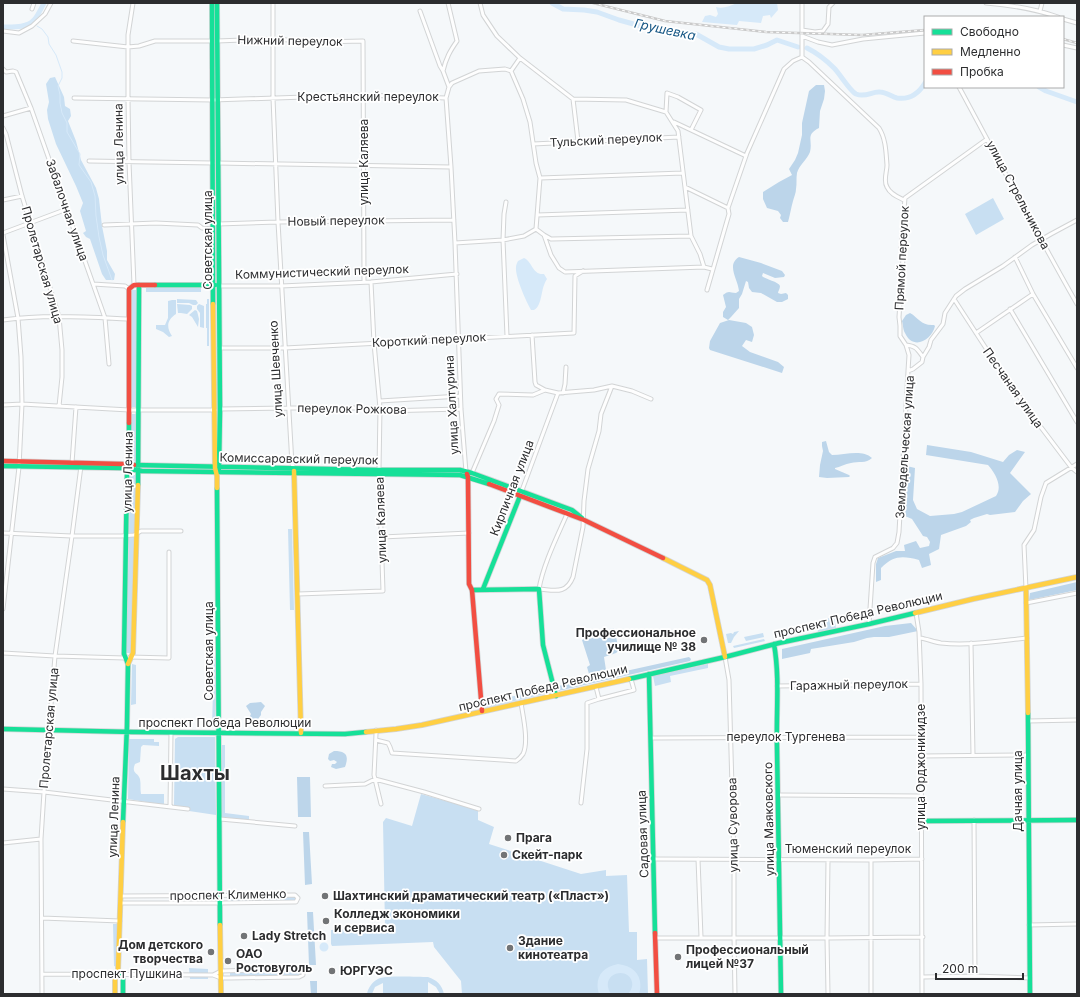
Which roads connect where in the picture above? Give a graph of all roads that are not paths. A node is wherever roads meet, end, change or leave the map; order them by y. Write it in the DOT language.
graph roads {
  1 [pos="34,3"];
  2 [pos="51,3"];
  3 [pos="134,3"];
  4 [pos="212,3"];
  5 [pos="217,3"];
  6 [pos="273,3"];
  7 [pos="448,3"];
  8 [pos="480,3"];
  9 [pos="802,3"];
  10 [pos="833,3"];
  11 [pos="986,3"];
  12 [pos="1042,3"];
  13 [pos="32,9"];
  14 [pos="420,11"];
  15 [pos="1040,11"];
  16 [pos="1055,16"];
  17 [pos="1064,19"];
  18 [pos="1077,23"];
  19 [pos="802,30"];
  20 [pos="3,31"];
  21 [pos="924,34"];
  22 [pos="802,36"];
  23 [pos="273,39"];
  24 [pos="215,41"];
  25 [pos="363,41"];
  26 [pos="73,42"];
  27 [pos="1064,44"];
  28 [pos="128,47"];
  29 [pos="1077,48"];
  30 [pos="802,57"];
  31 [pos="520,58"];
  32 [pos="3,70"];
  33 [pos="443,71"];
  34 [pos="510,71"];
  35 [pos="449,86"];
  36 [pos="960,88"];
  37 [pos="363,95"];
  38 [pos="74,98"];
  39 [pos="273,98"];
  40 [pos="446,98"];
  41 [pos="128,99"];
  42 [pos="572,99"];
  43 [pos="215,100"];
  44 [pos="31,108"];
  45 [pos="666,112"];
  46 [pos="3,116"];
  47 [pos="672,121"];
  48 [pos="3,128"];
  49 [pos="691,130"];
  50 [pos="4,135"];
  51 [pos="679,137"];
  52 [pos="987,139"];
  53 [pos="578,142"];
  54 [pos="533,144"];
  55 [pos="746,156"];
  56 [pos="89,161"];
  57 [pos="129,162"];
  58 [pos="215,163"];
  59 [pos="276,164"];
  60 [pos="364,166"];
  61 [pos="452,167"];
  62 [pos="683,173"];
  63 [pos="540,178"];
  64 [pos="685,187"];
  65 [pos="22,196"];
  66 [pos="3,200"];
  67 [pos="904,200"];
  68 [pos="506,202"];
  69 [pos="728,208"];
  70 [pos="67,209"];
  71 [pos="688,210"];
  72 [pos="537,215"];
  73 [pos="454,220"];
  74 [pos="1077,220"];
  75 [pos="364,221"];
  76 [pos="30,222"];
  77 [pos="278,222"];
  78 [pos="132,224"];
  79 [pos="218,224"];
  80 [pos="104,225"];
  81 [pos="213,229"];
  82 [pos="536,229"];
  83 [pos="3,234"];
  84 [pos="544,235"];
  85 [pos="691,236"];
  86 [pos="503,240"];
  87 [pos="1041,240"];
  88 [pos="455,244"];
  89 [pos="1015,257"];
  90 [pos="704,267"];
  91 [pos="712,269"];
  92 [pos="583,271"];
  93 [pos="457,274"];
  94 [pos="364,282"];
  95 [pos="370,282"];
  96 [pos="93,284"];
  97 [pos="137,285"];
  98 [pos="216,285"];
  99 [pos="282,286"];
  100 [pos="129,289"];
  101 [pos="707,290"];
  102 [pos="1033,294"];
  103 [pos="954,299"];
  104 [pos="1077,304"];
  105 [pos="1010,309"];
  106 [pos="59,317"];
  107 [pos="18,318"];
  108 [pos="105,318"];
  109 [pos="129,319"];
  110 [pos="3,320"];
  111 [pos="976,333"];
  112 [pos="532,335"];
  113 [pos="507,336"];
  114 [pos="459,338"];
  115 [pos="374,343"];
  116 [pos="906,345"];
  117 [pos="219,348"];
  118 [pos="285,348"];
  119 [pos="923,356"];
  120 [pos="109,364"];
  121 [pos="566,367"];
  122 [pos="1077,368"];
  123 [pos="908,372"];
  124 [pos="612,386"];
  125 [pos="545,390"];
  126 [pos="558,393"];
  127 [pos="564,393"];
  128 [pos="460,396"];
  129 [pos="651,399"];
  130 [pos="380,401"];
  131 [pos="22,404"];
  132 [pos="3,405"];
  133 [pos="59,406"];
  134 [pos="76,408"];
  135 [pos="288,408"];
  136 [pos="380,408"];
  137 [pos="217,409"];
  138 [pos="461,409"];
  139 [pos="129,410"];
  140 [pos="138,410"];
  141 [pos="1077,422"];
  142 [pos="3,461"];
  143 [pos="72,463"];
  144 [pos="19,464"];
  145 [pos="1077,464"];
  146 [pos="81,465"];
  147 [pos="3,466"];
  148 [pos="1071,467"];
  149 [pos="128,468"];
  150 [pos="139,468"];
  151 [pos="217,471"];
  152 [pos="294,471"];
  153 [pos="379,472"];
  154 [pos="466,472"];
  155 [pos="1077,472"];
  156 [pos="472,473"];
  157 [pos="468,477"];
  158 [pos="521,494"];
  159 [pos="567,514"];
  160 [pos="584,520"];
  161 [pos="181,531"];
  162 [pos="3,533"];
  163 [pos="11,533"];
  164 [pos="469,533"];
  165 [pos="137,534"];
  166 [pos="127,535"];
  167 [pos="72,536"];
  168 [pos="382,537"];
  169 [pos="170,552"];
  170 [pos="1077,577"];
  171 [pos="483,589"];
  172 [pos="539,589"];
  173 [pos="1026,589"];
  174 [pos="472,590"];
  175 [pos="1077,593"];
  176 [pos="298,594"];
  177 [pos="1026,603"];
  178 [pos="3,609"];
  179 [pos="916,613"];
  180 [pos="869,624"];
  181 [pos="920,638"];
  182 [pos="1027,638"];
  183 [pos="971,643"];
  184 [pos="774,644"];
  185 [pos="3,653"];
  186 [pos="55,656"];
  187 [pos="725,657"];
  188 [pos="125,658"];
  189 [pos="132,658"];
  190 [pos="128,664"];
  191 [pos="649,674"];
  192 [pos="631,678"];
  193 [pos="921,684"];
  194 [pos="596,686"];
  195 [pos="777,686"];
  196 [pos="556,696"];
  197 [pos="598,699"];
  198 [pos="521,703"];
  199 [pos="482,711"];
  200 [pos="1077,720"];
  201 [pos="1028,721"];
  202 [pos="3,729"];
  203 [pos="48,730"];
  204 [pos="376,730"];
  205 [pos="127,732"];
  206 [pos="171,733"];
  207 [pos="219,733"];
  208 [pos="301,733"];
  209 [pos="921,737"];
  210 [pos="651,738"];
  211 [pos="730,738"];
  212 [pos="777,738"];
  213 [pos="376,740"];
  214 [pos="973,755"];
  215 [pos="1028,755"];
  216 [pos="921,756"];
  217 [pos="375,779"];
  218 [pos="325,786"];
  219 [pos="3,789"];
  220 [pos="44,792"];
  221 [pos="779,794"];
  222 [pos="921,796"];
  223 [pos="124,802"];
  224 [pos="581,803"];
  225 [pos="381,804"];
  226 [pos="170,807"];
  227 [pos="480,809"];
  228 [pos="188,810"];
  229 [pos="220,819"];
  230 [pos="974,820"];
  231 [pos="1028,820"];
  232 [pos="1077,820"];
  233 [pos="922,821"];
  234 [pos="295,826"];
  235 [pos="41,838"];
  236 [pos="3,843"];
  237 [pos="654,859"];
  238 [pos="698,859"];
  239 [pos="734,859"];
  240 [pos="922,859"];
  241 [pos="780,860"];
  242 [pos="828,860"];
  243 [pos="871,860"];
  244 [pos="121,896"];
  245 [pos="220,896"];
  246 [pos="121,902"];
  247 [pos="220,903"];
  248 [pos="42,918"];
  249 [pos="120,921"];
  250 [pos="1077,924"];
  251 [pos="1029,925"];
  252 [pos="701,937"];
  253 [pos="734,937"];
  254 [pos="923,937"];
  255 [pos="656,938"];
  256 [pos="781,938"];
  257 [pos="827,938"];
  258 [pos="871,938"];
  259 [pos="221,972"];
  260 [pos="119,973"];
  261 [pos="42,974"];
  262 [pos="213,975"];
  263 [pos="975,976"];
  264 [pos="923,977"];
  265 [pos="221,978"];
  266 [pos="1030,978"];
  267 [pos="42,994"];
  268 [pos="115,994"];
  269 [pos="123,994"];
  270 [pos="221,994"];
  271 [pos="657,994"];
  272 [pos="735,994"];
  273 [pos="781,994"];
  274 [pos="828,994"];
  275 [pos="871,994"];
  276 [pos="922,994"];
  277 [pos="1030,994"];
  1 -- 13 [label="street"];
  2 -- 20 [label="street"];
  3 -- 28 [label="street, улица Ленина"];
  4 -- 24 [label="main road, Советская улица"];
  5 -- 24 [label="main road, Советская улица"];
  6 -- 23 [label="street, улица Шевченко"];
  7 -- 33 [label="street"];
  8 -- 31 [label="street"];
  9 -- 19 [label="street"];
  10 -- 19 [label="street"];
  11 -- 15 [label="street"];
  12 -- 15 [label="street"];
  14 -- 33 [label="street"];
  15 -- 16 [label="street"];
  17 -- 18 [label="street"];
  19 -- 22 [label="street"];
  21 -- 22 [label="street"];
  22 -- 30 [label="street"];
  23 -- 24 [label="street, Нижний переулок"];
  23 -- 25 [label="street, Нижний переулок"];
  23 -- 39 [label="street, улица Шевченко"];
  24 -- 28 [label="street, Нижний переулок"];
  24 -- 43 [label="main road, Советская улица"];
  25 -- 37 [label="street, улица Каляева"];
  26 -- 28 [label="street, Нижний переулок"];
  27 -- 29 [label="street"];
  28 -- 41 [label="street, улица Ленина"];
  30 -- 55 [label="street"];
  30 -- 67 [label="street"];
  31 -- 34 [label="street"];
  31 -- 42 [label="street"];
  32 -- 44 [label="street, Забалочная улица"];
  33 -- 35 [label="street"];
  34 -- 35 [label="street, Крестьянский переулок"];
  34 -- 54 [label="street"];
  35 -- 40 [label="street, Крестьянский переулок"];
  36 -- 52 [label="street, улица Стрельникова"];
  37 -- 39 [label="street, Крестьянский переулок"];
  37 -- 40 [label="street, Крестьянский переулок"];
  37 -- 60 [label="street, улица Каляева"];
  38 -- 41 [label="street, Крестьянский переулок"];
  39 -- 43 [label="street, Крестьянский переулок"];
  39 -- 59 [label="street, улица Шевченко"];
  40 -- 61 [label="street, улица Халтурина"];
  41 -- 43 [label="street, Крестьянский переулок"];
  41 -- 57 [label="street, улица Ленина"];
  42 -- 45 [label="street"];
  42 -- 53 [label="street"];
  43 -- 58 [label="main road, Советская улица"];
  44 -- 46 [label="street"];
  44 -- 70 [label="street, Забалочная улица"];
  45 -- 47 [label="street"];
  45 -- 49 [label="street"];
  47 -- 49 [label="street"];
  47 -- 51 [label="street"];
  48 -- 50 [label="street, Пролетарская улица"];
  49 -- 55 [label="street"];
  50 -- 65 [label="street, Пролетарская улица"];
  51 -- 53 [label="street, Тульский переулок"];
  51 -- 62 [label="street"];
  52 -- 67 [label="street, Прямой переулок"];
  52 -- 87 [label="street, улица Стрельникова"];
  53 -- 54 [label="street, Тульский переулок"];
  54 -- 63 [label="street"];
  55 -- 69 [label="street"];
  56 -- 57 [label="street"];
  57 -- 58 [label="street"];
  57 -- 78 [label="street, улица Ленина"];
  58 -- 59 [label="street"];
  58 -- 79 [label="main road, Советская улица"];
  58 -- 81 [label="main road, Советская улица"];
  59 -- 60 [label="street"];
  59 -- 77 [label="street, улица Шевченко"];
  60 -- 61 [label="street"];
  60 -- 75 [label="street, улица Каляева"];
  61 -- 73 [label="street, улица Халтурина"];
  62 -- 63 [label="street"];
  62 -- 64 [label="street"];
  63 -- 72 [label="street"];
  64 -- 69 [label="street"];
  64 -- 71 [label="street"];
  65 -- 66 [label="street"];
  65 -- 76 [label="street, Пролетарская улица"];
  67 -- 116 [label="street, Прямой переулок"];
  68 -- 86 [label="street"];
  69 -- 91 [label="street"];
  70 -- 76 [label="street"];
  70 -- 96 [label="street, Забалочная улица"];
  71 -- 72 [label="street"];
  71 -- 85 [label="street"];
  72 -- 82 [label="street"];
  73 -- 75 [label="street, Новый переулок"];
  73 -- 88 [label="street, улица Халтурина"];
  74 -- 87 [label="street, Земледельческая улица"];
  75 -- 77 [label="street, Новый переулок"];
  75 -- 94 [label="street, улица Каляева"];
  76 -- 83 [label="street"];
  76 -- 106 [label="street, Пролетарская улица"];
  77 -- 79 [label="street, Новый переулок"];
  77 -- 99 [label="street, улица Шевченко"];
  78 -- 80 [label="street"];
  78 -- 81 [label="street"];
  78 -- 97 [label="street, улица Ленина"];
  79 -- 98 [label="main road, Советская улица"];
  81 -- 98 [label="main road, Советская улица"];
  82 -- 84 [label="street"];
  82 -- 86 [label="street"];
  83 -- 107 [label="street"];
  84 -- 85 [label="street"];
  84 -- 92 [label="street"];
  85 -- 90 [label="street"];
  86 -- 88 [label="street"];
  86 -- 113 [label="street"];
  87 -- 89 [label="street, Земледельческая улица"];
  87 -- 104 [label="street, улица Стрельникова"];
  88 -- 93 [label="street, улица Халтурина"];
  89 -- 102 [label="street"];
  89 -- 103 [label="street, Земледельческая улица"];
  90 -- 91 [label="street"];
  90 -- 92 [label="street"];
  91 -- 101 [label="street"];
  92 -- 112 [label="street, Короткий переулок"];
  93 -- 95 [label="street, Коммунистический переулок"];
  93 -- 114 [label="street, улица Халтурина"];
  94 -- 95 [label="street, Коммунистический переулок"];
  94 -- 99 [label="street, Коммунистический переулок"];
  95 -- 115 [label="street, улица Каляева"];
  96 -- 100 [label="street"];
  96 -- 108 [label="street, Забалочная улица"];
  97 -- 98 [label="main road, Коммунистический переулок"];
  97 -- 100 [label="main road"];
  97 -- 140 [label="main road, улица Ленина"];
  98 -- 99 [label="street, Коммунистический переулок"];
  98 -- 117 [label="main road, Советская улица"];
  98 -- 137 [label="main road, Советская улица"];
  99 -- 118 [label="street, улица Шевченко"];
  100 -- 109 [label="main road, улица Ленина"];
  102 -- 105 [label="street"];
  102 -- 122 [label="street"];
  103 -- 111 [label="street, Песчаная улица"];
  103 -- 119 [label="street, Земледельческая улица"];
  105 -- 111 [label="street"];
  105 -- 141 [label="street"];
  106 -- 107 [label="street"];
  106 -- 108 [label="street"];
  106 -- 133 [label="street, Пролетарская улица"];
  107 -- 110 [label="street"];
  107 -- 131 [label="street"];
  108 -- 109 [label="street"];
  108 -- 120 [label="street, Забалочная улица"];
  109 -- 139 [label="main road, улица Ленина"];
  111 -- 148 [label="street, Песчаная улица"];
  112 -- 113 [label="street, Короткий переулок"];
  112 -- 125 [label="street"];
  113 -- 114 [label="street, Короткий переулок"];
  114 -- 115 [label="street, Короткий переулок"];
  114 -- 128 [label="street, улица Халтурина"];
  115 -- 118 [label="street, Короткий переулок"];
  115 -- 130 [label="street, улица Каляева"];
  116 -- 119 [label="street"];
  116 -- 123 [label="street, Прямой переулок"];
  117 -- 118 [label="street, Короткий переулок"];
  117 -- 137 [label="main road, Советская улица"];
  118 -- 135 [label="street, улица Шевченко"];
  119 -- 123 [label="street, Земледельческая улица"];
  121 -- 127 [label="street"];
  123 -- 180 [label="street, Земледельческая улица"];
  124 -- 127 [label="street"];
  124 -- 129 [label="street"];
  124 -- 160 [label="street"];
  125 -- 126 [label="street"];
  125 -- 156 [label="street, улица Халтурина"];
  126 -- 127 [label="street"];
  126 -- 158 [label="street, Кирпичная улица"];
  128 -- 130 [label="street, переулок Рожкова"];
  128 -- 138 [label="street, улица Халтурина"];
  130 -- 136 [label="street, улица Каляева"];
  131 -- 132 [label="street, переулок Рожкова"];
  131 -- 133 [label="street, переулок Рожкова"];
  131 -- 144 [label="street"];
  133 -- 134 [label="street, переулок Рожкова"];
  134 -- 139 [label="street, переулок Рожкова"];
  134 -- 143 [label="street"];
  135 -- 136 [label="street, переулок Рожкова"];
  135 -- 137 [label="street, переулок Рожкова"];
  135 -- 152 [label="street, улица Шевченко"];
  136 -- 138 [label="street, переулок Рожкова"];
  136 -- 153 [label="street, улица Каляева"];
  137 -- 140 [label="street, переулок Рожкова"];
  137 -- 151 [label="main road, Советская улица"];
  138 -- 154 [label="street, улица Халтурина"];
  139 -- 140 [label="street, переулок Рожкова"];
  139 -- 149 [label="main road, улица Ленина"];
  140 -- 150 [label="main road, улица Ленина"];
  142 -- 144 [label="main road, Комиссаровский переулок"];
  143 -- 144 [label="main road, Комиссаровский переулок"];
  143 -- 146 [label="main road, Комиссаровский переулок"];
  144 -- 146 [label="main road, Комиссаровский переулок"];
  144 -- 147 [label="main road, Комиссаровский переулок"];
  144 -- 163 [label="street"];
  145 -- 148 [label="street"];
  146 -- 149 [label="main road, Комиссаровский переулок"];
  146 -- 167 [label="street, Пролетарская улица"];
  148 -- 155 [label="street, Песчаная улица"];
  148 -- 173 [label="street"];
  149 -- 150 [label="main road, Комиссаровский переулок"];
  149 -- 166 [label="main road, улица Ленина"];
  150 -- 151 [label="main road, Комиссаровский переулок"];
  150 -- 165 [label="main road, улица Ленина"];
  151 -- 152 [label="main road, Комиссаровский переулок"];
  151 -- 207 [label="main road, Советская улица"];
  152 -- 153 [label="main road, Комиссаровский переулок"];
  152 -- 176 [label="main road, улица Шевченко"];
  153 -- 154 [label="main road, Комиссаровский переулок"];
  153 -- 157 [label="main road, Комиссаровский переулок"];
  153 -- 168 [label="street, улица Каляева"];
  154 -- 156 [label="main road, Комиссаровский переулок"];
  154 -- 157 [label="main road, улица Халтурина"];
  156 -- 158 [label="main road, Комиссаровский переулок"];
  157 -- 158 [label="main road, Комиссаровский переулок"];
  157 -- 164 [label="main road, улица Халтурина"];
  158 -- 159 [label="main road, Комиссаровский переулок"];
  158 -- 160 [label="main road, Комиссаровский переулок"];
  158 -- 171 [label="main road, Кирпичная улица"];
  159 -- 160 [label="main road, Комиссаровский переулок"];
  159 -- 172 [label="street"];
  160 -- 172 [label="street"];
  160 -- 187 [label="main road, Комиссаровский переулок"];
  161 -- 165 [label="street"];
  162 -- 163 [label="street"];
  163 -- 167 [label="street"];
  163 -- 178 [label="street"];
  164 -- 168 [label="street"];
  164 -- 174 [label="main road, улица Халтурина"];
  165 -- 166 [label="street"];
  165 -- 189 [label="main road, улица Ленина"];
  166 -- 167 [label="street"];
  166 -- 188 [label="main road, улица Ленина"];
  167 -- 186 [label="street, Пролетарская улица"];
  168 -- 176 [label="street, улица Каляева"];
  169 -- 189 [label="street"];
  170 -- 173 [label="main road, проспект Победа Революции"];
  171 -- 172 [label="main road"];
  171 -- 174 [label="main road"];
  172 -- 196 [label="main road"];
  173 -- 177 [label="main road, Дачная улица"];
  173 -- 179 [label="main road, проспект Победа Революции"];
  174 -- 199 [label="main road, улица Халтурина"];
  175 -- 177 [label="street"];
  176 -- 208 [label="main road, улица Шевченко"];
  177 -- 182 [label="main road, Дачная улица"];
  179 -- 180 [label="main road, проспект Победа Революции"];
  179 -- 181 [label="street, улица Орджоникидзе"];
  180 -- 184 [label="main road, проспект Победа Революции"];
  181 -- 183 [label="street"];
  181 -- 193 [label="street, улица Орджоникидзе"];
  182 -- 183 [label="street"];
  182 -- 201 [label="main road, Дачная улица"];
  183 -- 214 [label="street"];
  184 -- 187 [label="main road, проспект Победа Революции"];
  184 -- 195 [label="main road, улица Маяковского"];
  185 -- 186 [label="street"];
  186 -- 188 [label="street"];
  186 -- 203 [label="street, Пролетарская улица"];
  187 -- 191 [label="main road, проспект Победа Революции"];
  187 -- 211 [label="street, улица Суворова"];
  188 -- 189 [label="street"];
  188 -- 190 [label="main road, улица Ленина"];
  189 -- 190 [label="main road, улица Ленина"];
  190 -- 205 [label="main road, улица Ленина"];
  191 -- 192 [label="main road, проспект Победа Революции"];
  191 -- 210 [label="main road, Садовая улица"];
  192 -- 194 [label="main road, проспект Победа Революции"];
  192 -- 197 [label="street"];
  193 -- 195 [label="street, Гаражный переулок"];
  193 -- 209 [label="street, улица Орджоникидзе"];
  194 -- 196 [label="main road, проспект Победа Революции"];
  194 -- 197 [label="street"];
  195 -- 212 [label="main road, улица Маяковского"];
  196 -- 198 [label="main road, проспект Победа Революции"];
  197 -- 224 [label="street"];
  198 -- 199 [label="main road, проспект Победа Революции"];
  198 -- 213 [label="street"];
  199 -- 204 [label="main road, проспект Победа Революции"];
  200 -- 201 [label="street"];
  201 -- 215 [label="main road, Дачная улица"];
  202 -- 203 [label="main road, проспект Победа Революции"];
  203 -- 205 [label="main road, проспект Победа Революции"];
  203 -- 220 [label="street, Пролетарская улица"];
  204 -- 208 [label="main road, проспект Победа Революции"];
  204 -- 213 [label="street"];
  205 -- 206 [label="main road, проспект Победа Революции"];
  205 -- 223 [label="main road, улица Ленина"];
  206 -- 207 [label="main road, проспект Победа Революции"];
  206 -- 226 [label="street"];
  207 -- 208 [label="main road, проспект Победа Революции"];
  207 -- 229 [label="main road, Советская улица"];
  209 -- 212 [label="street, переулок Тургенева"];
  209 -- 216 [label="street, улица Орджоникидзе"];
  210 -- 211 [label="street, переулок Тургенева"];
  210 -- 237 [label="main road, Садовая улица"];
  211 -- 212 [label="street, переулок Тургенева"];
  211 -- 239 [label="street, улица Суворова"];
  212 -- 221 [label="main road, улица Маяковского"];
  213 -- 217 [label="street"];
  214 -- 215 [label="street"];
  214 -- 216 [label="street"];
  215 -- 231 [label="main road, Дачная улица"];
  216 -- 222 [label="street, улица Орджоникидзе"];
  217 -- 218 [label="street"];
  217 -- 225 [label="street"];
  217 -- 227 [label="street"];
  219 -- 220 [label="street"];
  220 -- 223 [label="street"];
  220 -- 235 [label="street, Пролетарская улица"];
  221 -- 222 [label="street"];
  221 -- 241 [label="main road, улица Маяковского"];
  222 -- 233 [label="street, улица Орджоникидзе"];
  223 -- 226 [label="street"];
  223 -- 244 [label="main road, улица Ленина"];
  226 -- 228 [label="street"];
  229 -- 234 [label="street"];
  229 -- 245 [label="main road, Советская улица"];
  230 -- 231 [label="main road"];
  230 -- 233 [label="main road"];
  230 -- 263 [label="street"];
  231 -- 232 [label="main road"];
  231 -- 251 [label="main road, Дачная улица"];
  233 -- 240 [label="street, улица Орджоникидзе"];
  235 -- 236 [label="street"];
  235 -- 248 [label="street, Пролетарская улица"];
  237 -- 238 [label="street, Тюменский переулок"];
  237 -- 255 [label="main road, Садовая улица"];
  238 -- 239 [label="street, Тюменский переулок"];
  238 -- 252 [label="street"];
  239 -- 241 [label="street, Тюменский переулок"];
  239 -- 253 [label="street, улица Суворова"];
  240 -- 243 [label="street, Тюменский переулок"];
  240 -- 254 [label="street, улица Орджоникидзе"];
  241 -- 242 [label="street, Тюменский переулок"];
  241 -- 256 [label="main road, улица Маяковского"];
  242 -- 243 [label="street, Тюменский переулок"];
  242 -- 257 [label="street"];
  243 -- 258 [label="street"];
  244 -- 245 [label="street, проспект Клименко"];
  244 -- 246 [label="main road, улица Ленина"];
  245 -- 247 [label="main road, Советская улица"];
  245 -- 247 [label="street, проспект Клименко"];
  246 -- 247 [label="street, проспект Клименко"];
  246 -- 249 [label="main road, улица Ленина"];
  247 -- 259 [label="main road, Советская улица"];
  248 -- 249 [label="street"];
  248 -- 261 [label="street, Пролетарская улица"];
  249 -- 260 [label="main road, улица Ленина"];
  250 -- 251 [label="street"];
  251 -- 266 [label="main road, Дачная улица"];
  252 -- 253 [label="street"];
  252 -- 255 [label="street"];
  253 -- 256 [label="street"];
  253 -- 272 [label="street, улица Суворова"];
  254 -- 258 [label="street"];
  254 -- 264 [label="street, улица Орджоникидзе"];
  255 -- 271 [label="main road, Садовая улица"];
  256 -- 257 [label="street"];
  256 -- 273 [label="main road, улица Маяковского"];
  257 -- 258 [label="street"];
  257 -- 274 [label="street"];
  258 -- 275 [label="street"];
  259 -- 262 [label="street, проспект Пушкина"];
  259 -- 265 [label="main road, Советская улица"];
  259 -- 265 [label="street, проспект Пушкина"];
  260 -- 261 [label="street, проспект Пушкина"];
  260 -- 262 [label="street, проспект Пушкина"];
  260 -- 268 [label="main road, улица Ленина"];
  260 -- 269 [label="main road, улица Ленина"];
  261 -- 267 [label="street, Пролетарская улица"];
  262 -- 265 [label="street, проспект Пушкина"];
  263 -- 264 [label="street"];
  263 -- 266 [label="street"];
  264 -- 276 [label="street, улица Орджоникидзе"];
  265 -- 270 [label="main road, Советская улица"];
  266 -- 277 [label="main road, Дачная улица"];
}
